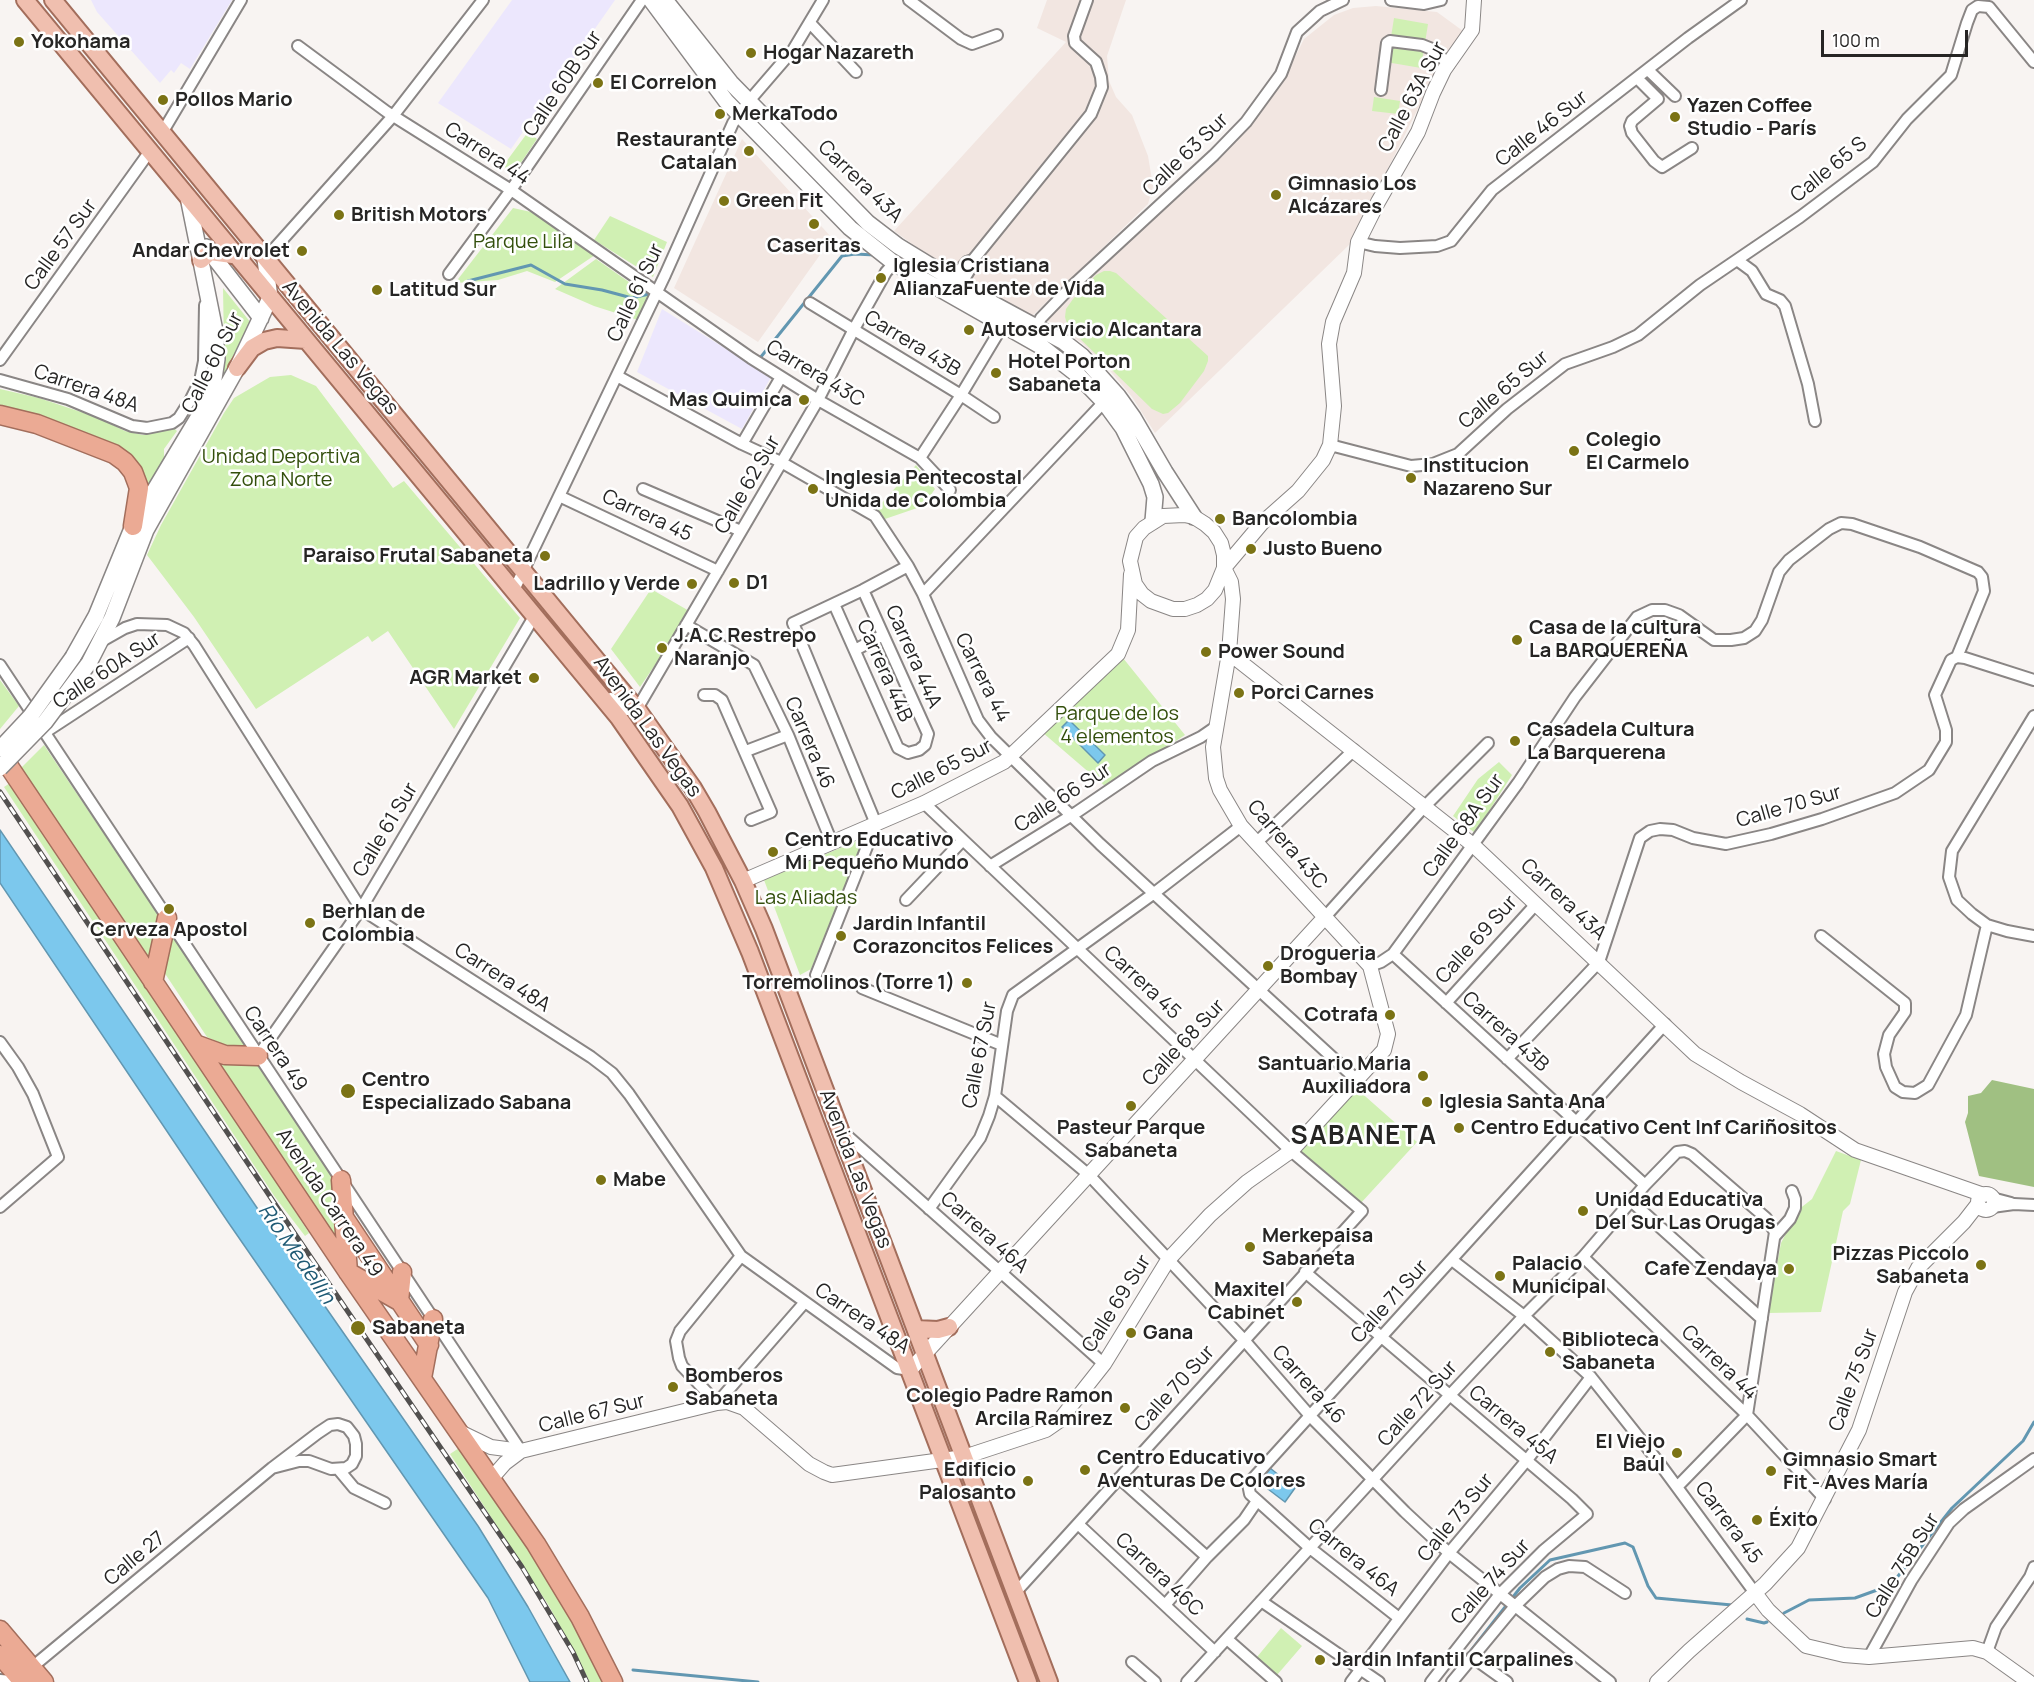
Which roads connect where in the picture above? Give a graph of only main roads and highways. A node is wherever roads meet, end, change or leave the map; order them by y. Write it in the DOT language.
graph roads {
  1 [pos="25,0"];
  2 [pos="53,0"];
  3 [pos="651,0"];
  4 [pos="665,0"];
  5 [pos="188,197"];
  6 [pos="236,255"];
  7 [pos="206,256"];
  8 [pos="265,259"];
  9 [pos="270,298"];
  10 [pos="285,316"];
  11 [pos="261,318"];
  12 [pos="306,340"];
  13 [pos="343,353"];
  14 [pos="237,368"];
  15 [pos="0,415"];
  16 [pos="1194,517"];
  17 [pos="1153,520"];
  18 [pos="133,526"];
  19 [pos="0,751"];
  20 [pos="0,768"];
  21 [pos="167,918"];
  22 [pos="153,982"];
  23 [pos="195,1044"];
  24 [pos="258,1056"];
  25 [pos="341,1180"];
  26 [pos="344,1217"];
  27 [pos="348,1272"];
  28 [pos="402,1272"];
  29 [pos="399,1301"];
  30 [pos="433,1319"];
  31 [pos="949,1327"];
  32 [pos="916,1329"];
  33 [pos="429,1345"];
  34 [pos="422,1378"];
  35 [pos="0,1630"];
  36 [pos="0,1655"];
  37 [pos="29,1678"];
  38 [pos="613,1682"];
  39 [pos="1028,1682"];
  40 [pos="1049,1682"];
  1 -- 5 [label="main road, Avenida Las Vegas"];
  2 -- 8 [label="main road, Avenida Las Vegas"];
  3 -- 17 [label="main road, Carrera 43A"];
  4 -- 16 [label="main road, Carrera 43A"];
  5 -- 6 [label="main road, Avenida Las Vegas"];
  5 -- 7 [label="main road"];
  6 -- 7 [label="main road"];
  6 -- 8 [label="main road"];
  6 -- 9 [label="main road, Avenida Las Vegas"];
  7 -- 11 [label="main road"];
  7 -- 18 [label="main road, Calle 60 Sur"];
  8 -- 9 [label="main road"];
  8 -- 13 [label="main road, Avenida Las Vegas"];
  9 -- 10 [label="main road, Avenida Las Vegas"];
  9 -- 11 [label="main road, Calle 60 Sur"];
  10 -- 12 [label="main road, Avenida Las Vegas"];
  10 -- 13 [label="main road"];
  11 -- 14 [label="main road, Calle 60 Sur"];
  12 -- 14 [label="main road"];
  12 -- 39 [label="main road, Avenida Las Vegas"];
  13 -- 32 [label="main road, Avenida Las Vegas"];
  14 -- 20 [label="main road, Calle 60 Sur, bridge"];
  15 -- 18 [label="highway"];
  18 -- 19 [label="main road, Calle 60 Sur, bridge"];
  19 -- 22 [label="highway, Avenida Carrera 49"];
  21 -- 22 [label="highway"];
  22 -- 23 [label="highway, Avenida Carrera 49"];
  23 -- 24 [label="highway"];
  23 -- 27 [label="highway, Avenida Carrera 49"];
  25 -- 26 [label="highway"];
  26 -- 27 [label="highway"];
  26 -- 29 [label="highway"];
  27 -- 29 [label="highway"];
  27 -- 34 [label="highway, Avenida Carrera 49"];
  28 -- 29 [label="highway"];
  29 -- 33 [label="highway"];
  30 -- 33 [label="highway"];
  31 -- 32 [label="main road"];
  32 -- 40 [label="main road, Avenida Las Vegas"];
  33 -- 34 [label="highway"];
  34 -- 38 [label="highway, Avenida Carrera 49"];
  35 -- 37 [label="highway"];
  36 -- 37 [label="highway"];
}
